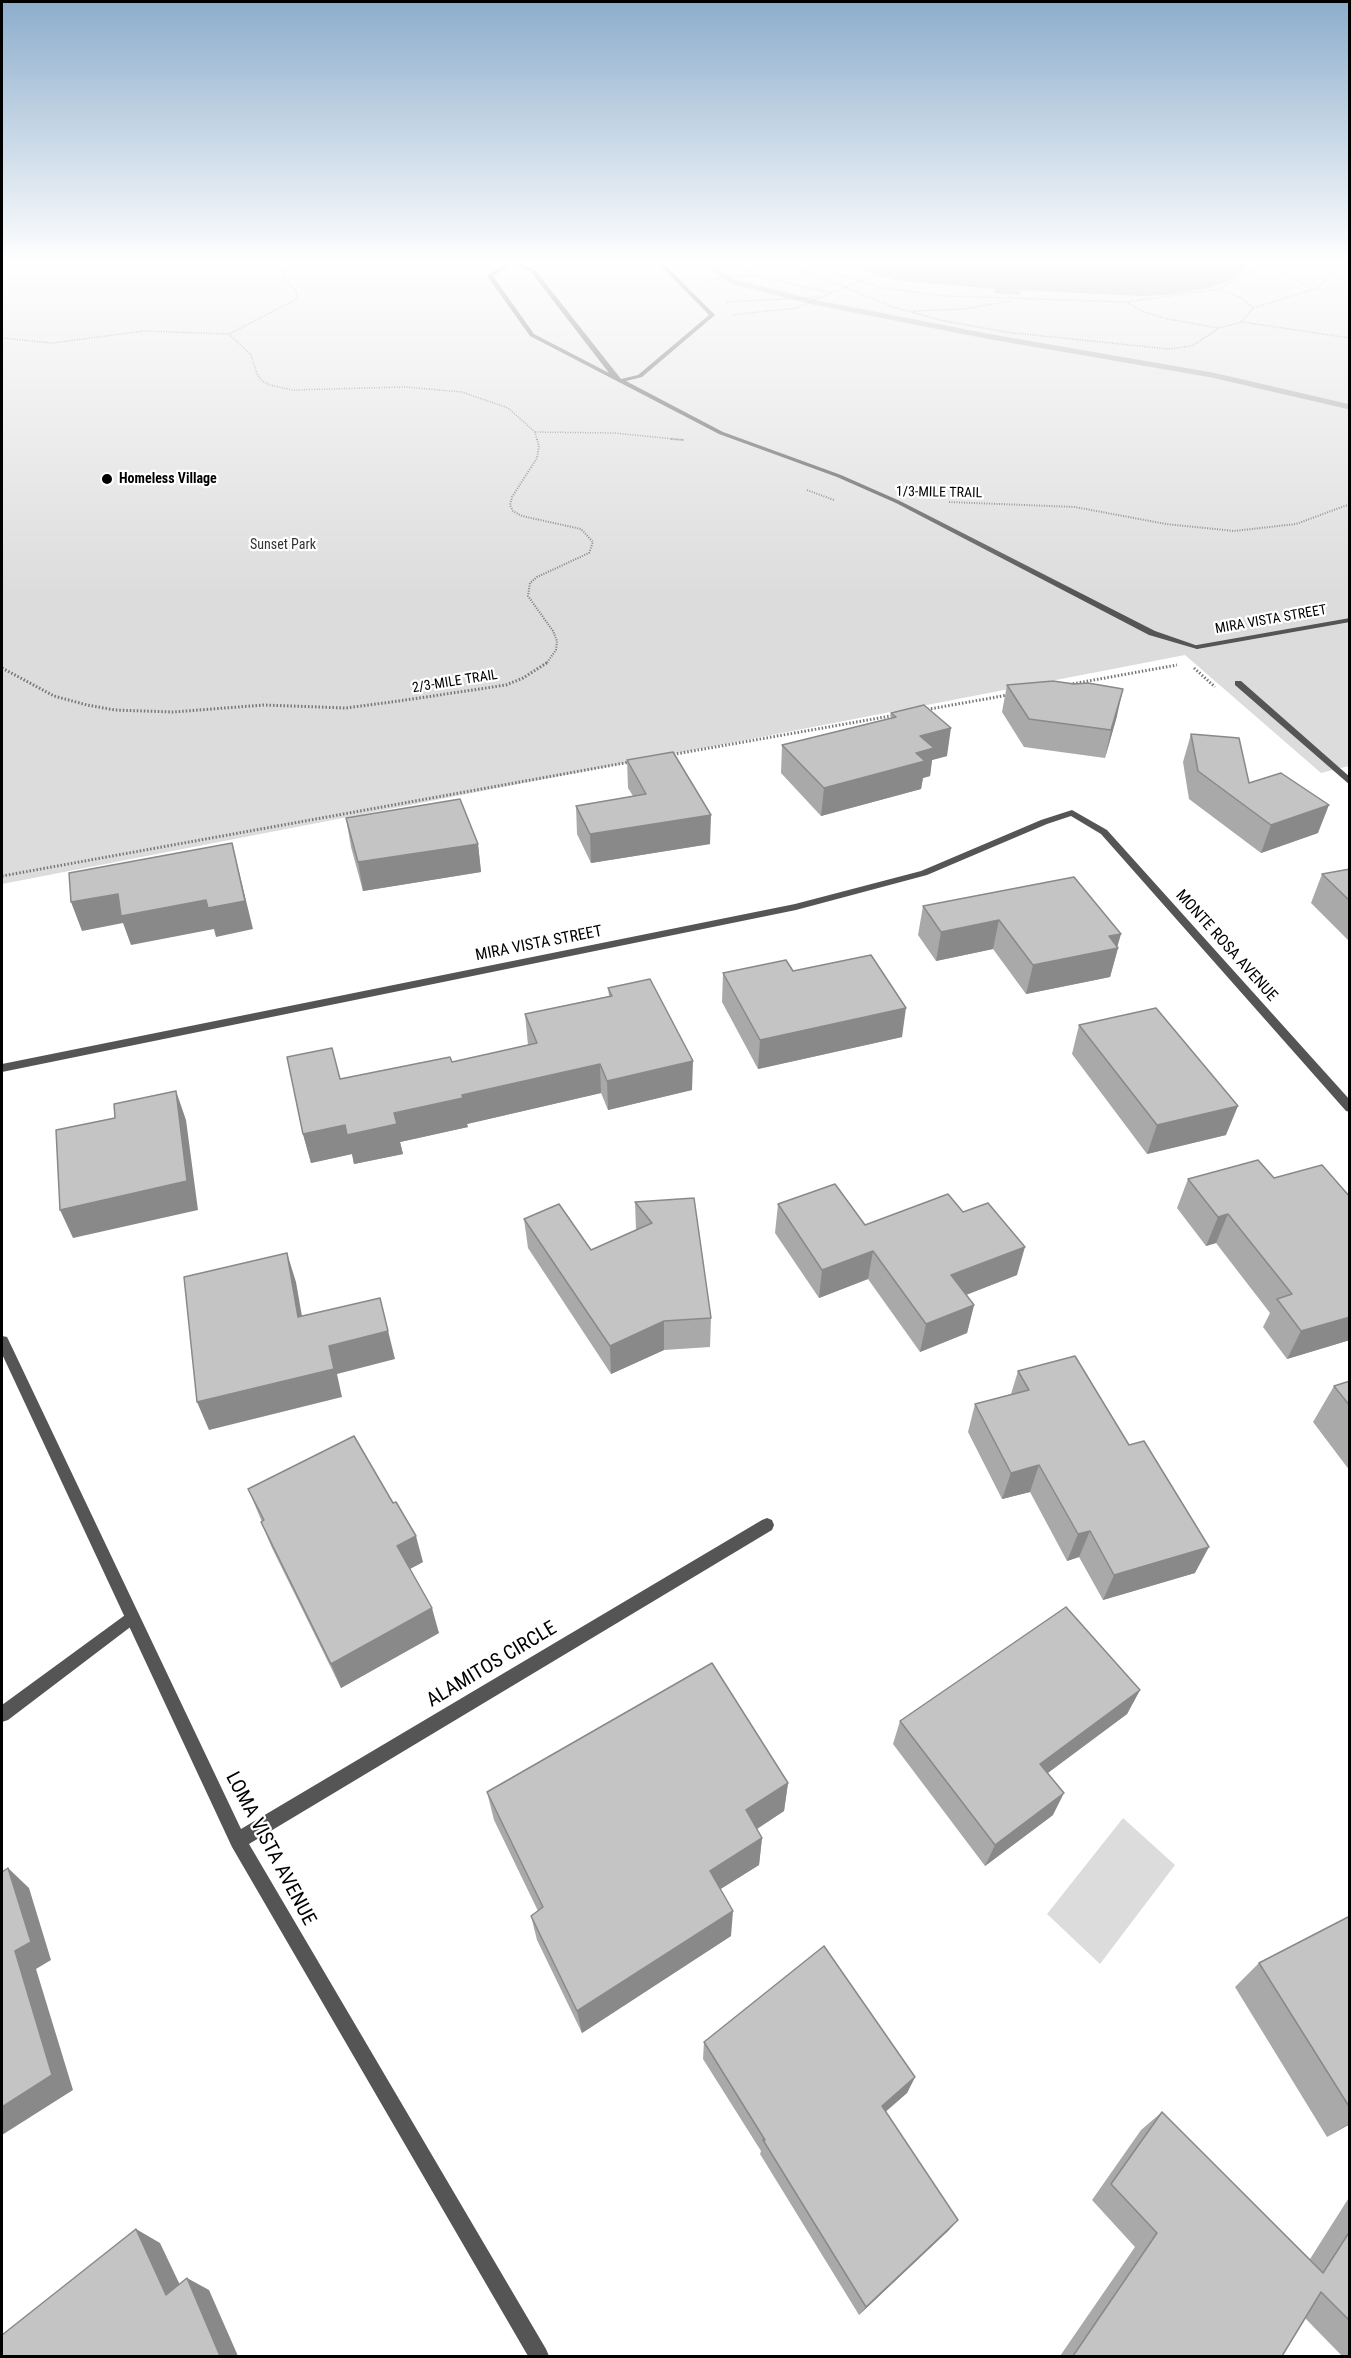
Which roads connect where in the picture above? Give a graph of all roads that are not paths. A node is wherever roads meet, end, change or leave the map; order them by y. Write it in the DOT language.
graph roads {
  1 [pos="606,374"];
  2 [pos="613,374"];
  3 [pos="642,374"];
  4 [pos="619,381"];
  5 [pos="1350,620"];
  6 [pos="1238,683"];
  7 [pos="1350,782"];
  8 [pos="1072,813"];
  9 [pos="2,1068"];
  10 [pos="1350,1108"];
  11 [pos="2,1341"];
  12 [pos="767,1525"];
  13 [pos="132,1617"];
  14 [pos="2,1714"];
  15 [pos="238,1841"];
  16 [pos="539,2356"];
  1 -- 4 [label="street"];
  2 -- 4 [label="street"];
  3 -- 4 [label="street"];
  4 -- 5 [label="street, MIRA VISTA STREET"];
  6 -- 7 [label="street"];
  8 -- 9 [label="street, MIRA VISTA STREET"];
  8 -- 10 [label="street, MONTE ROSA AVENUE"];
  11 -- 13 [label="street, LOMA VISTA AVENUE"];
  12 -- 15 [label="street, ALAMITOS CIRCLE"];
  13 -- 14 [label="street"];
  13 -- 15 [label="street, LOMA VISTA AVENUE"];
  15 -- 16 [label="street, LOMA VISTA AVENUE"];
}
